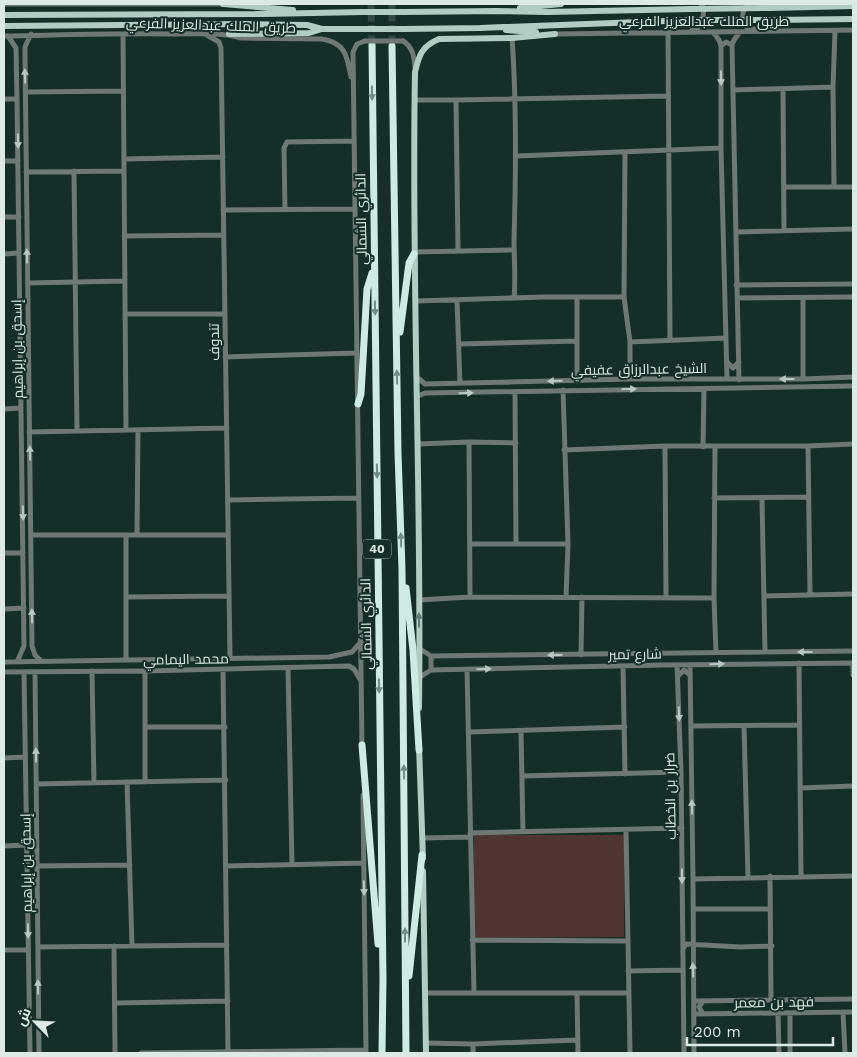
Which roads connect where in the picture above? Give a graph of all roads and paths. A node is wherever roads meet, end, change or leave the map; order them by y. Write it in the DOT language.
graph roads {
  1 [pos="6,4"];
  2 [pos="34,4"];
  3 [pos="120,4"];
  4 [pos="184,4"];
  5 [pos="223,4"];
  6 [pos="229,4"];
  7 [pos="561,4"];
  8 [pos="701,4"];
  9 [pos="748,4"];
  10 [pos="853,6"];
  11 [pos="496,11"];
  12 [pos="325,12"];
  13 [pos="4,16"];
  14 [pos="853,19"];
  15 [pos="4,26"];
  16 [pos="480,28"];
  17 [pos="322,29"];
  18 [pos="835,30"];
  19 [pos="853,30"];
  20 [pos="684,31"];
  21 [pos="668,32"];
  22 [pos="713,32"];
  23 [pos="781,32"];
  24 [pos="739,33"];
  25 [pos="32,34"];
  26 [pos="123,34"];
  27 [pos="205,34"];
  28 [pos="229,34"];
  29 [pos="555,34"];
  30 [pos="6,36"];
  31 [pos="512,38"];
  32 [pos="368,42"];
  33 [pos="732,45"];
  34 [pos="392,46"];
  35 [pos="721,46"];
  36 [pos="25,56"];
  37 [pos="17,57"];
  38 [pos="415,72"];
  39 [pos="833,88"];
  40 [pos="783,89"];
  41 [pos="354,90"];
  42 [pos="733,90"];
  43 [pos="123,91"];
  44 [pos="26,92"];
  45 [pos="667,96"];
  46 [pos="516,98"];
  47 [pos="4,99"];
  48 [pos="18,99"];
  49 [pos="415,100"];
  50 [pos="456,100"];
  51 [pos="354,141"];
  52 [pos="721,148"];
  53 [pos="668,151"];
  54 [pos="625,152"];
  55 [pos="517,156"];
  56 [pos="223,157"];
  57 [pos="124,159"];
  58 [pos="18,160"];
  59 [pos="4,161"];
  60 [pos="74,171"];
  61 [pos="124,171"];
  62 [pos="26,172"];
  63 [pos="784,187"];
  64 [pos="853,187"];
  65 [pos="834,188"];
  66 [pos="355,209"];
  67 [pos="223,210"];
  68 [pos="285,210"];
  69 [pos="4,217"];
  70 [pos="19,217"];
  71 [pos="853,229"];
  72 [pos="784,231"];
  73 [pos="736,232"];
  74 [pos="224,235"];
  75 [pos="124,236"];
  76 [pos="458,250"];
  77 [pos="514,250"];
  78 [pos="19,253"];
  79 [pos="414,253"];
  80 [pos="4,254"];
  81 [pos="724,255"];
  82 [pos="736,255"];
  83 [pos="725,262"];
  84 [pos="736,262"];
  85 [pos="374,268"];
  86 [pos="125,281"];
  87 [pos="75,282"];
  88 [pos="28,283"];
  89 [pos="853,284"];
  90 [pos="736,285"];
  91 [pos="577,297"];
  92 [pos="624,297"];
  93 [pos="853,297"];
  94 [pos="514,298"];
  95 [pos="737,298"];
  96 [pos="803,298"];
  97 [pos="458,300"];
  98 [pos="416,301"];
  99 [pos="125,314"];
  100 [pos="225,314"];
  101 [pos="726,338"];
  102 [pos="670,340"];
  103 [pos="577,341"];
  104 [pos="630,342"];
  105 [pos="459,344"];
  106 [pos="397,347"];
  107 [pos="357,354"];
  108 [pos="225,356"];
  109 [pos="739,362"];
  110 [pos="728,363"];
  111 [pos="29,373"];
  112 [pos="21,374"];
  113 [pos="851,377"];
  114 [pos="418,378"];
  115 [pos="630,379"];
  116 [pos="727,379"];
  117 [pos="803,379"];
  118 [pos="738,380"];
  119 [pos="577,381"];
  120 [pos="460,383"];
  121 [pos="425,384"];
  122 [pos="851,386"];
  123 [pos="704,389"];
  124 [pos="563,390"];
  125 [pos="515,392"];
  126 [pos="425,393"];
  127 [pos="418,396"];
  128 [pos="358,404"];
  129 [pos="21,408"];
  130 [pos="4,409"];
  131 [pos="226,428"];
  132 [pos="126,430"];
  133 [pos="138,430"];
  134 [pos="77,431"];
  135 [pos="30,432"];
  136 [pos="469,442"];
  137 [pos="516,443"];
  138 [pos="418,444"];
  139 [pos="853,444"];
  140 [pos="665,446"];
  141 [pos="714,446"];
  142 [pos="808,446"];
  143 [pos="703,447"];
  144 [pos="564,450"];
  145 [pos="808,497"];
  146 [pos="359,498"];
  147 [pos="714,498"];
  148 [pos="762,499"];
  149 [pos="228,500"];
  150 [pos="31,535"];
  151 [pos="126,535"];
  152 [pos="138,535"];
  153 [pos="228,535"];
  154 [pos="470,544"];
  155 [pos="516,544"];
  156 [pos="568,544"];
  157 [pos="4,553"];
  158 [pos="23,553"];
  159 [pos="402,569"];
  160 [pos="810,594"];
  161 [pos="853,594"];
  162 [pos="229,596"];
  163 [pos="764,596"];
  164 [pos="126,597"];
  165 [pos="470,597"];
  166 [pos="566,597"];
  167 [pos="582,597"];
  168 [pos="666,597"];
  169 [pos="714,598"];
  170 [pos="419,600"];
  171 [pos="24,608"];
  172 [pos="4,609"];
  173 [pos="32,639"];
  174 [pos="24,641"];
  175 [pos="361,641"];
  176 [pos="420,649"];
  177 [pos="765,652"];
  178 [pos="853,652"];
  179 [pos="651,654"];
  180 [pos="661,654"];
  181 [pos="716,654"];
  182 [pos="581,655"];
  183 [pos="431,656"];
  184 [pos="329,657"];
  185 [pos="230,658"];
  186 [pos="102,660"];
  187 [pos="126,660"];
  188 [pos="42,661"];
  189 [pos="4,662"];
  190 [pos="17,662"];
  191 [pos="799,663"];
  192 [pos="853,663"];
  193 [pos="651,665"];
  194 [pos="660,665"];
  195 [pos="677,665"];
  196 [pos="690,665"];
  197 [pos="623,666"];
  198 [pos="288,668"];
  199 [pos="329,668"];
  200 [pos="467,669"];
  201 [pos="223,670"];
  202 [pos="431,670"];
  203 [pos="92,671"];
  204 [pos="102,671"];
  205 [pos="145,671"];
  206 [pos="4,672"];
  207 [pos="24,672"];
  208 [pos="35,672"];
  209 [pos="690,675"];
  210 [pos="853,675"];
  211 [pos="678,676"];
  212 [pos="420,677"];
  213 [pos="362,682"];
  214 [pos="24,700"];
  215 [pos="35,700"];
  216 [pos="798,725"];
  217 [pos="145,726"];
  218 [pos="691,726"];
  219 [pos="744,726"];
  220 [pos="225,727"];
  221 [pos="625,727"];
  222 [pos="521,731"];
  223 [pos="469,732"];
  224 [pos="362,745"];
  225 [pos="419,750"];
  226 [pos="25,757"];
  227 [pos="4,758"];
  228 [pos="681,772"];
  229 [pos="625,774"];
  230 [pos="522,776"];
  231 [pos="226,780"];
  232 [pos="128,782"];
  233 [pos="145,782"];
  234 [pos="94,783"];
  235 [pos="36,784"];
  236 [pos="853,786"];
  237 [pos="800,788"];
  238 [pos="682,828"];
  239 [pos="626,830"];
  240 [pos="523,832"];
  241 [pos="470,835"];
  242 [pos="423,838"];
  243 [pos="26,845"];
  244 [pos="4,846"];
  245 [pos="422,855"];
  246 [pos="364,863"];
  247 [pos="292,864"];
  248 [pos="130,865"];
  249 [pos="37,866"];
  250 [pos="227,866"];
  251 [pos="770,876"];
  252 [pos="801,876"];
  253 [pos="853,876"];
  254 [pos="748,877"];
  255 [pos="694,879"];
  256 [pos="38,898"];
  257 [pos="27,899"];
  258 [pos="770,909"];
  259 [pos="694,910"];
  260 [pos="694,925"];
  261 [pos="682,927"];
  262 [pos="472,940"];
  263 [pos="628,941"];
  264 [pos="227,945"];
  265 [pos="114,946"];
  266 [pos="132,946"];
  267 [pos="693,946"];
  268 [pos="772,946"];
  269 [pos="38,947"];
  270 [pos="4,950"];
  271 [pos="28,950"];
  272 [pos="683,950"];
  273 [pos="683,970"];
  274 [pos="628,971"];
  275 [pos="383,979"];
  276 [pos="426,993"];
  277 [pos="474,993"];
  278 [pos="629,993"];
  279 [pos="577,994"];
  280 [pos="853,999"];
  281 [pos="771,1000"];
  282 [pos="228,1001"];
  283 [pos="694,1001"];
  284 [pos="703,1001"];
  285 [pos="115,1002"];
  286 [pos="843,1012"];
  287 [pos="853,1012"];
  288 [pos="778,1013"];
  289 [pos="790,1013"];
  290 [pos="694,1014"];
  291 [pos="703,1014"];
  292 [pos="405,1016"];
  293 [pos="778,1020"];
  294 [pos="790,1021"];
  295 [pos="694,1022"];
  296 [pos="684,1023"];
  297 [pos="577,1040"];
  298 [pos="426,1043"];
  299 [pos="473,1044"];
  300 [pos="693,1045"];
  301 [pos="366,1051"];
  302 [pos="684,1051"];
  303 [pos="228,1052"];
  304 [pos="30,1053"];
  305 [pos="39,1053"];
  306 [pos="115,1053"];
  307 [pos="141,1053"];
  308 [pos="382,1053"];
  309 [pos="406,1053"];
  310 [pos="426,1053"];
  311 [pos="473,1053"];
  312 [pos="578,1053"];
  313 [pos="630,1053"];
  314 [pos="694,1053"];
  315 [pos="779,1053"];
  316 [pos="790,1053"];
  317 [pos="845,1053"];
  1 -- 2 [label="street, طريق الملك عبدالعزيز الفرعي"];
  2 -- 3 [label="street, طريق الملك عبدالعزيز الفرعي"];
  3 -- 4 [label="street, طريق الملك عبدالعزيز الفرعي"];
  4 -- 5 [label="street, طريق الملك عبدالعزيز الفرعي"];
  5 -- 6 [label="street, طريق الملك عبدالعزيز الفرعي"];
  5 -- 12 [label="main road"];
  7 -- 11 [label="main road"];
  8 -- 20 [label="street"];
  9 -- 23 [label="street"];
  10 -- 11 [label="main road, bridge"];
  11 -- 12 [label="main road, bridge"];
  12 -- 13 [label="main road"];
  14 -- 16 [label="main road, bridge"];
  15 -- 17 [label="main road"];
  16 -- 17 [label="main road, bridge"];
  16 -- 29 [label="main road"];
  17 -- 28 [label="main road"];
  18 -- 19 [label="street, طريق الملك عبدالعزيز الفرعي"];
  18 -- 23 [label="street, طريق الملك عبدالعزيز الفرعي"];
  18 -- 39 [label="street"];
  20 -- 21 [label="street, طريق الملك عبدالعزيز الفرعي"];
  20 -- 22 [label="street, طريق الملك عبدالعزيز الفرعي"];
  21 -- 29 [label="street, طريق الملك عبدالعزيز الفرعي"];
  21 -- 45 [label="street"];
  22 -- 24 [label="street, طريق الملك عبدالعزيز الفرعي"];
  22 -- 35 [label="street"];
  23 -- 24 [label="street, طريق الملك عبدالعزيز الفرعي"];
  24 -- 33 [label="street"];
  25 -- 26 [label="street, طريق الملك عبدالعزيز الفرعي"];
  25 -- 30 [label="street, طريق الملك عبدالعزيز الفرعي"];
  25 -- 36 [label="street, إسحق بن إبراهيم"];
  26 -- 27 [label="street, طريق الملك عبدالعزيز الفرعي"];
  26 -- 43 [label="street"];
  27 -- 28 [label="street, طريق الملك عبدالعزيز الفرعي"];
  27 -- 56 [label="street, تندوف"];
  28 -- 41 [label="street, طريق الملك عبدالعزيز الفرعي"];
  29 -- 31 [label="main road"];
  30 -- 37 [label="street, إسحق بن إبراهيم"];
  31 -- 38 [label="main road"];
  31 -- 46 [label="street"];
  32 -- 38 [label="street, bridge"];
  32 -- 41 [label="street, الدائري الشمالي"];
  32 -- 85 [label="highway, الدائري الشمالي / 40, one-way"];
  33 -- 35 [label="street"];
  33 -- 42 [label="street"];
  34 -- 106 [label="highway, 40"];
  35 -- 52 [label="street, one-way"];
  36 -- 37 [label="street"];
  44 -- 36 [label="street, إسحق بن إبراهيم, one-way"];
  37 -- 48 [label="street, إسحق بن إبراهيم"];
  38 -- 49 [label="main road"];
  39 -- 40 [label="street"];
  39 -- 65 [label="street"];
  40 -- 42 [label="street"];
  40 -- 63 [label="street"];
  41 -- 51 [label="street, الدائري الشمالي"];
  42 -- 73 [label="street"];
  43 -- 44 [label="street"];
  43 -- 57 [label="street"];
  44 -- 62 [label="street, إسحق بن إبراهيم"];
  45 -- 46 [label="street"];
  45 -- 53 [label="street"];
  46 -- 50 [label="street"];
  46 -- 55 [label="street"];
  47 -- 48 [label="street"];
  48 -- 58 [label="street, إسحق بن إبراهيم, one-way"];
  49 -- 50 [label="street"];
  49 -- 79 [label="main road"];
  50 -- 76 [label="street"];
  51 -- 66 [label="street, الدائري الشمالي"];
  51 -- 68 [label="street"];
  52 -- 53 [label="street"];
  52 -- 81 [label="street"];
  53 -- 54 [label="street"];
  53 -- 102 [label="street"];
  54 -- 55 [label="street"];
  54 -- 92 [label="street"];
  55 -- 77 [label="street"];
  56 -- 57 [label="street"];
  56 -- 67 [label="street, تندوف"];
  57 -- 61 [label="street"];
  58 -- 59 [label="street"];
  58 -- 70 [label="street, إسحق بن إبراهيم"];
  60 -- 61 [label="street"];
  60 -- 62 [label="street"];
  60 -- 87 [label="street"];
  61 -- 75 [label="street"];
  88 -- 62 [label="street, إسحق بن إبراهيم, one-way"];
  63 -- 65 [label="street"];
  63 -- 72 [label="street"];
  64 -- 65 [label="street"];
  66 -- 68 [label="street"];
  66 -- 107 [label="street, الدائري الشمالي"];
  67 -- 68 [label="street"];
  67 -- 74 [label="street, تندوف"];
  69 -- 70 [label="street"];
  70 -- 78 [label="street, إسحق بن إبراهيم"];
  71 -- 72 [label="street"];
  72 -- 73 [label="street"];
  73 -- 82 [label="street"];
  74 -- 75 [label="street"];
  74 -- 100 [label="street, تندوف"];
  75 -- 86 [label="street"];
  76 -- 77 [label="street"];
  76 -- 79 [label="street"];
  77 -- 94 [label="street"];
  78 -- 80 [label="street"];
  78 -- 112 [label="street, إسحق بن إبراهيم"];
  79 -- 98 [label="main road"];
  79 -- 106 [label="highway"];
  81 -- 82 [label="street"];
  81 -- 83 [label="street"];
  82 -- 84 [label="street"];
  83 -- 84 [label="street"];
  83 -- 101 [label="street"];
  84 -- 90 [label="street"];
  85 -- 128 [label="highway"];
  85 -- 275 [label="highway, الدائري الشمالي / 40, one-way"];
  86 -- 87 [label="street"];
  86 -- 99 [label="street"];
  87 -- 88 [label="street"];
  87 -- 134 [label="street"];
  88 -- 111 [label="street, إسحق بن إبراهيم"];
  89 -- 90 [label="street"];
  90 -- 95 [label="street"];
  91 -- 92 [label="street"];
  91 -- 94 [label="street"];
  91 -- 103 [label="street"];
  92 -- 104 [label="street"];
  93 -- 96 [label="street"];
  94 -- 97 [label="street"];
  95 -- 96 [label="street"];
  95 -- 109 [label="street"];
  96 -- 117 [label="street"];
  97 -- 98 [label="street"];
  97 -- 105 [label="street"];
  98 -- 114 [label="main road"];
  99 -- 100 [label="street"];
  99 -- 132 [label="street"];
  100 -- 108 [label="street, تندوف"];
  101 -- 102 [label="street"];
  101 -- 110 [label="street"];
  102 -- 104 [label="street"];
  103 -- 105 [label="street"];
  103 -- 119 [label="street"];
  104 -- 115 [label="street"];
  105 -- 120 [label="street"];
  159 -- 106 [label="highway, 40, one-way"];
  107 -- 108 [label="street"];
  107 -- 128 [label="street, الدائري الشمالي"];
  108 -- 131 [label="street, تندوف"];
  109 -- 110 [label="street"];
  109 -- 118 [label="street"];
  110 -- 116 [label="street"];
  111 -- 112 [label="street"];
  111 -- 135 [label="street, إسحق بن إبراهيم"];
  112 -- 129 [label="street, إسحق بن إبراهيم"];
  113 -- 117 [label="street, الشيخ عبدالرزاق عفيفي"];
  113 -- 122 [label="street"];
  114 -- 121 [label="street"];
  114 -- 127 [label="main road"];
  115 -- 116 [label="street, الشيخ عبدالرزاق عفيفي"];
  115 -- 119 [label="street, الشيخ عبدالرزاق عفيفي"];
  116 -- 118 [label="street, الشيخ عبدالرزاق عفيفي"];
  117 -- 118 [label="street, الشيخ عبدالرزاق عفيفي, one-way"];
  119 -- 120 [label="street, الشيخ عبدالرزاق عفيفي, one-way"];
  120 -- 121 [label="street, الشيخ عبدالرزاق عفيفي"];
  121 -- 126 [label="street"];
  122 -- 123 [label="street, الشيخ عبدالرزاق عفيفي"];
  124 -- 123 [label="street, الشيخ عبدالرزاق عفيفي, one-way"];
  123 -- 143 [label="street"];
  124 -- 125 [label="street, الشيخ عبدالرزاق عفيفي"];
  124 -- 144 [label="street"];
  126 -- 125 [label="street, الشيخ عبدالرزاق عفيفي, one-way"];
  125 -- 137 [label="street"];
  126 -- 127 [label="street, الشيخ عبدالرزاق عفيفي"];
  127 -- 138 [label="main road"];
  128 -- 146 [label="street, الدائري الشمالي"];
  129 -- 130 [label="street"];
  129 -- 158 [label="street, إسحق بن إبراهيم, one-way"];
  131 -- 133 [label="street"];
  131 -- 149 [label="street, تندوف"];
  132 -- 133 [label="street"];
  132 -- 134 [label="street"];
  133 -- 152 [label="street"];
  134 -- 135 [label="street"];
  150 -- 135 [label="street, إسحق بن إبراهيم, one-way"];
  136 -- 137 [label="street"];
  136 -- 138 [label="street"];
  136 -- 154 [label="street"];
  137 -- 155 [label="street"];
  138 -- 170 [label="main road"];
  139 -- 142 [label="street"];
  140 -- 143 [label="street"];
  140 -- 144 [label="street"];
  140 -- 168 [label="street"];
  141 -- 142 [label="street"];
  141 -- 143 [label="street"];
  141 -- 147 [label="street"];
  142 -- 145 [label="street"];
  144 -- 156 [label="street"];
  145 -- 148 [label="street"];
  145 -- 160 [label="street"];
  146 -- 149 [label="street"];
  146 -- 175 [label="street, الدائري الشمالي"];
  147 -- 148 [label="street"];
  147 -- 169 [label="street"];
  148 -- 163 [label="street"];
  149 -- 153 [label="street, تندوف"];
  150 -- 151 [label="street"];
  173 -- 150 [label="street, إسحق بن إبراهيم, one-way"];
  151 -- 152 [label="street"];
  151 -- 164 [label="street"];
  152 -- 153 [label="street"];
  153 -- 162 [label="street, تندوف"];
  154 -- 155 [label="street"];
  154 -- 165 [label="street"];
  155 -- 156 [label="street"];
  156 -- 166 [label="street"];
  157 -- 158 [label="street"];
  158 -- 171 [label="street, إسحق بن إبراهيم"];
  159 -- 225 [label="highway"];
  292 -- 159 [label="highway, 40, one-way"];
  160 -- 161 [label="street"];
  160 -- 163 [label="street"];
  162 -- 164 [label="street"];
  162 -- 185 [label="street, تندوف"];
  163 -- 177 [label="street"];
  164 -- 187 [label="street"];
  165 -- 166 [label="street"];
  165 -- 170 [label="street"];
  166 -- 167 [label="street"];
  167 -- 168 [label="street"];
  167 -- 182 [label="street"];
  168 -- 169 [label="street"];
  169 -- 181 [label="street"];
  176 -- 170 [label="main road, one-way"];
  171 -- 172 [label="street"];
  171 -- 174 [label="street, إسحق بن إبراهيم"];
  173 -- 174 [label="street"];
  173 -- 188 [label="street, إسحق بن إبراهيم"];
  174 -- 190 [label="street, إسحق بن إبراهيم"];
  175 -- 184 [label="street, محمد اليمامي"];
  175 -- 213 [label="street, الدائري الشمالي"];
  176 -- 183 [label="street"];
  176 -- 212 [label="main road"];
  178 -- 177 [label="street, one-way"];
  177 -- 181 [label="street"];
  179 -- 180 [label="street"];
  179 -- 182 [label="street"];
  179 -- 193 [label="street"];
  180 -- 181 [label="street"];
  180 -- 194 [label="street"];
  182 -- 183 [label="street, one-way"];
  183 -- 202 [label="street"];
  184 -- 185 [label="street, محمد اليمامي"];
  184 -- 199 [label="street"];
  185 -- 187 [label="street, محمد اليمامي"];
  186 -- 187 [label="street, محمد اليمامي"];
  186 -- 188 [label="street, محمد اليمامي"];
  186 -- 204 [label="street"];
  188 -- 190 [label="street, محمد اليمامي"];
  189 -- 190 [label="street, محمد اليمامي"];
  191 -- 192 [label="street, شارع تمير"];
  196 -- 191 [label="street, شارع تمير, one-way"];
  191 -- 216 [label="street"];
  192 -- 210 [label="street"];
  193 -- 194 [label="street, شارع تمير"];
  193 -- 197 [label="street, شارع تمير"];
  194 -- 195 [label="street, شارع تمير"];
  195 -- 196 [label="street, شارع تمير"];
  195 -- 211 [label="street, ضرار بن الخطاب"];
  196 -- 209 [label="street, ضرار بن الخطاب"];
  200 -- 197 [label="street, شارع تمير, one-way"];
  197 -- 221 [label="street"];
  198 -- 199 [label="street, محمد اليمامي"];
  198 -- 201 [label="street, محمد اليمامي"];
  198 -- 247 [label="street"];
  199 -- 213 [label="street, محمد اليمامي"];
  200 -- 202 [label="street, شارع تمير"];
  200 -- 223 [label="street"];
  201 -- 205 [label="street, محمد اليمامي"];
  201 -- 220 [label="street"];
  202 -- 212 [label="street"];
  203 -- 204 [label="street, محمد اليمامي"];
  203 -- 208 [label="street, محمد اليمامي"];
  203 -- 234 [label="street"];
  204 -- 205 [label="street, محمد اليمامي"];
  205 -- 217 [label="street"];
  206 -- 207 [label="street, محمد اليمامي"];
  207 -- 208 [label="street, محمد اليمامي"];
  207 -- 214 [label="street, إسحق بن إبراهيم"];
  208 -- 215 [label="street, إسحق بن إبراهيم"];
  209 -- 211 [label="street"];
  209 -- 218 [label="street, ضرار بن الخطاب"];
  211 -- 228 [label="street, ضرار بن الخطاب, one-way"];
  212 -- 225 [label="main road"];
  213 -- 224 [label="street, الدائري الشمالي"];
  214 -- 215 [label="street"];
  214 -- 226 [label="street, إسحق بن إبراهيم"];
  235 -- 215 [label="street, إسحق بن إبراهيم, one-way"];
  216 -- 219 [label="street"];
  216 -- 237 [label="street"];
  217 -- 220 [label="street"];
  217 -- 233 [label="street"];
  218 -- 219 [label="street"];
  255 -- 218 [label="street, ضرار بن الخطاب, one-way"];
  219 -- 254 [label="street"];
  220 -- 231 [label="street"];
  221 -- 222 [label="street"];
  221 -- 229 [label="street"];
  222 -- 223 [label="street"];
  222 -- 230 [label="street"];
  223 -- 241 [label="street"];
  224 -- 246 [label="street, الدائري الشمالي"];
  224 -- 275 [label="highway"];
  225 -- 242 [label="main road"];
  226 -- 227 [label="street"];
  226 -- 243 [label="street, إسحق بن إبراهيم"];
  228 -- 229 [label="street"];
  228 -- 238 [label="street, ضرار بن الخطاب"];
  229 -- 230 [label="street"];
  230 -- 240 [label="street"];
  231 -- 233 [label="street"];
  231 -- 250 [label="street"];
  232 -- 233 [label="street"];
  232 -- 234 [label="street"];
  232 -- 248 [label="street"];
  234 -- 235 [label="street"];
  235 -- 249 [label="street, إسحق بن إبراهيم"];
  236 -- 237 [label="street"];
  237 -- 252 [label="street"];
  238 -- 239 [label="street"];
  238 -- 261 [label="street, ضرار بن الخطاب, one-way"];
  239 -- 240 [label="street"];
  239 -- 263 [label="street"];
  240 -- 241 [label="street"];
  241 -- 242 [label="street"];
  241 -- 262 [label="street"];
  242 -- 245 [label="main road"];
  243 -- 244 [label="street"];
  243 -- 257 [label="street, إسحق بن إبراهيم"];
  245 -- 276 [label="main road"];
  245 -- 292 [label="highway"];
  246 -- 247 [label="street"];
  246 -- 301 [label="street, الدائري الشمالي, one-way"];
  247 -- 250 [label="street"];
  248 -- 249 [label="street"];
  248 -- 266 [label="street"];
  249 -- 256 [label="street, إسحق بن إبراهيم"];
  250 -- 264 [label="street"];
  251 -- 252 [label="street"];
  251 -- 254 [label="street"];
  251 -- 258 [label="street"];
  252 -- 253 [label="street"];
  254 -- 255 [label="street"];
  255 -- 259 [label="street, ضرار بن الخطاب"];
  256 -- 257 [label="street"];
  256 -- 269 [label="street, إسحق بن إبراهيم"];
  257 -- 271 [label="street, إسحق بن إبراهيم, one-way"];
  258 -- 259 [label="street"];
  258 -- 268 [label="street"];
  259 -- 260 [label="street, ضرار بن الخطاب"];
  260 -- 261 [label="street"];
  260 -- 267 [label="street, ضرار بن الخطاب"];
  261 -- 272 [label="street, ضرار بن الخطاب"];
  262 -- 263 [label="street"];
  262 -- 277 [label="street"];
  263 -- 274 [label="street"];
  264 -- 266 [label="street"];
  264 -- 282 [label="street"];
  265 -- 266 [label="street"];
  265 -- 269 [label="street"];
  265 -- 285 [label="street"];
  267 -- 268 [label="street"];
  267 -- 272 [label="street"];
  283 -- 267 [label="street, ضرار بن الخطاب, one-way"];
  268 -- 281 [label="street"];
  305 -- 269 [label="street, إسحق بن إبراهيم, one-way"];
  270 -- 271 [label="street"];
  271 -- 304 [label="street, إسحق بن إبراهيم"];
  272 -- 273 [label="street, ضرار بن الخطاب"];
  273 -- 274 [label="street"];
  273 -- 296 [label="street, ضرار بن الخطاب"];
  274 -- 278 [label="street"];
  275 -- 308 [label="highway, الدائري الشمالي / 40"];
  276 -- 277 [label="street"];
  276 -- 298 [label="main road"];
  277 -- 279 [label="street"];
  278 -- 279 [label="street"];
  278 -- 313 [label="street"];
  279 -- 297 [label="street"];
  280 -- 281 [label="street, فهد بن معمر"];
  281 -- 284 [label="street, فهد بن معمر"];
  282 -- 285 [label="street"];
  282 -- 303 [label="street"];
  283 -- 284 [label="street, فهد بن معمر"];
  283 -- 290 [label="street, ضرار بن الخطاب"];
  284 -- 291 [label="street"];
  285 -- 306 [label="street"];
  286 -- 287 [label="street, فهد بن معمر"];
  286 -- 289 [label="street, فهد بن معمر"];
  286 -- 317 [label="street"];
  288 -- 289 [label="street, فهد بن معمر"];
  288 -- 291 [label="street, فهد بن معمر"];
  288 -- 293 [label="street"];
  289 -- 294 [label="street"];
  290 -- 291 [label="street, فهد بن معمر"];
  290 -- 295 [label="street, ضرار بن الخطاب"];
  292 -- 309 [label="highway, 40"];
  293 -- 294 [label="street"];
  293 -- 315 [label="street"];
  294 -- 316 [label="street"];
  295 -- 296 [label="street"];
  295 -- 300 [label="street, ضرار بن الخطاب"];
  296 -- 302 [label="street, ضرار بن الخطاب"];
  297 -- 299 [label="street"];
  297 -- 312 [label="street"];
  298 -- 299 [label="street"];
  298 -- 310 [label="main road"];
  299 -- 311 [label="street"];
  300 -- 302 [label="street, ضرار بن الخطاب"];
  300 -- 314 [label="street, ضرار بن الخطاب"];
  301 -- 303 [label="street"];
  303 -- 307 [label="street"];
}
